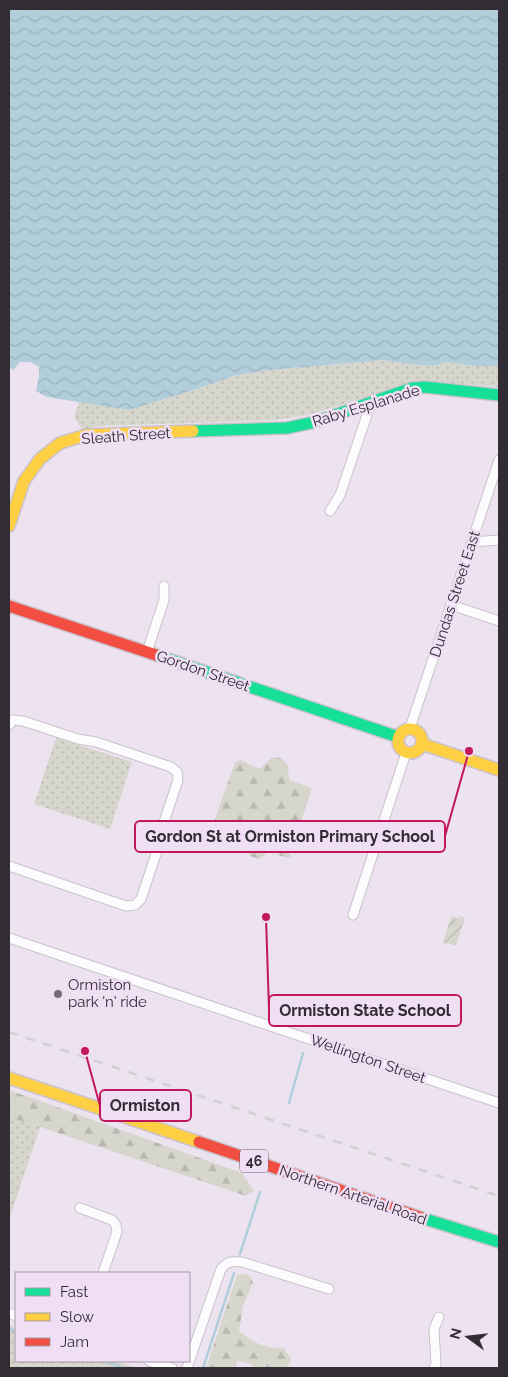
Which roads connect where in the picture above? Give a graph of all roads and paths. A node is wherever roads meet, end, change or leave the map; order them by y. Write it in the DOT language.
graph roads {
  1 [pos="499,395"];
  2 [pos="371,403"];
  3 [pos="263,430"];
  4 [pos="499,460"];
  5 [pos="330,511"];
  6 [pos="9,526"];
  7 [pos="499,540"];
  8 [pos="472,542"];
  9 [pos="164,586"];
  10 [pos="451,605"];
  11 [pos="9,606"];
  12 [pos="499,620"];
  13 [pos="147,652"];
  14 [pos="9,725"];
  15 [pos="410,728"];
  16 [pos="398,737"];
  17 [pos="422,744"];
  18 [pos="406,753"];
  19 [pos="499,770"];
  20 [pos="9,866"];
  21 [pos="353,915"];
  22 [pos="9,938"];
  23 [pos="9,1078"];
  24 [pos="499,1103"];
  25 [pos="80,1208"];
  26 [pos="499,1242"];
  27 [pos="104,1272"];
  28 [pos="329,1289"];
  29 [pos="438,1317"];
  30 [pos="152,1362"];
  31 [pos="172,1368"];
  32 [pos="188,1368"];
  33 [pos="434,1368"];
  1 -- 2 [label="street, Raby Esplanade"];
  2 -- 3 [label="street, Raby Esplanade"];
  2 -- 5 [label="street"];
  3 -- 6 [label="street, Sleath Street"];
  4 -- 8 [label="street, Dundas Street East"];
  7 -- 8 [label="street"];
  8 -- 10 [label="street, Dundas Street East"];
  9 -- 13 [label="street"];
  10 -- 12 [label="street"];
  10 -- 15 [label="street, Dundas Street East"];
  11 -- 13 [label="street, Gordon Street"];
  13 -- 16 [label="street, Gordon Street"];
  14 -- 20 [label="street"];
  15 -- 16 [label="street"];
  15 -- 17 [label="street"];
  16 -- 18 [label="street"];
  17 -- 18 [label="street"];
  17 -- 19 [label="street"];
  18 -- 21 [label="street"];
  22 -- 24 [label="street, Wellington Street"];
  23 -- 26 [label="street, Northern Arterial Road / 46"];
  25 -- 27 [label="street"];
  28 -- 32 [label="street"];
  29 -- 33 [label="street"];
  30 -- 31 [label="street"];
}
